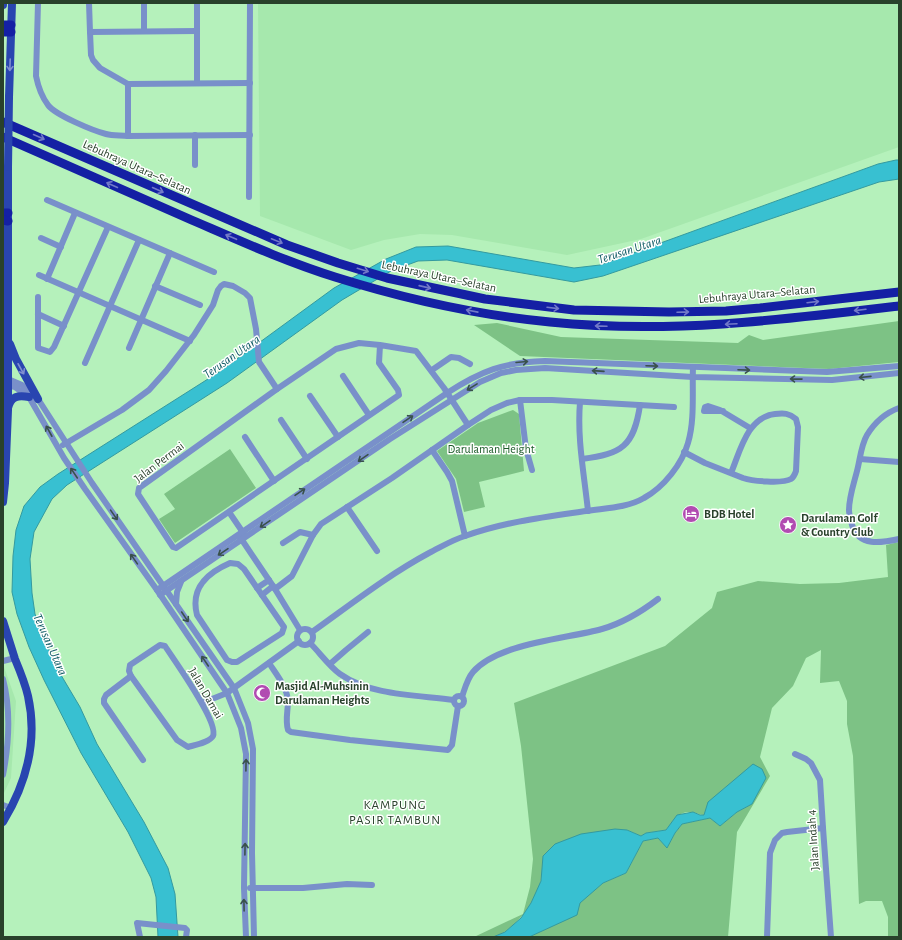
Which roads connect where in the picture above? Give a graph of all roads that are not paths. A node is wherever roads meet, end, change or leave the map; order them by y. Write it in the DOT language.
graph roads {
  1 [pos="12,3"];
  2 [pos="38,3"];
  3 [pos="90,3"];
  4 [pos="144,3"];
  5 [pos="197,3"];
  6 [pos="250,3"];
  7 [pos="7,29"];
  8 [pos="197,31"];
  9 [pos="90,32"];
  10 [pos="144,32"];
  11 [pos="197,83"];
  12 [pos="250,83"];
  13 [pos="128,84"];
  14 [pos="3,122"];
  15 [pos="195,135"];
  16 [pos="250,135"];
  17 [pos="128,136"];
  18 [pos="3,137"];
  19 [pos="195,165"];
  20 [pos="249,197"];
  21 [pos="47,200"];
  22 [pos="75,213"];
  23 [pos="6,217"];
  24 [pos="108,227"];
  25 [pos="41,238"];
  26 [pos="139,240"];
  27 [pos="61,247"];
  28 [pos="170,253"];
  29 [pos="214,272"];
  30 [pos="39,275"];
  31 [pos="47,279"];
  32 [pos="156,286"];
  33 [pos="79,292"];
  34 [pos="899,292"];
  35 [pos="38,297"];
  36 [pos="200,305"];
  37 [pos="109,306"];
  38 [pos="899,306"];
  39 [pos="38,314"];
  40 [pos="141,320"];
  41 [pos="64,326"];
  42 [pos="8,336"];
  43 [pos="190,341"];
  44 [pos="380,345"];
  45 [pos="128,348"];
  46 [pos="5,351"];
  47 [pos="85,363"];
  48 [pos="470,364"];
  49 [pos="899,366"];
  50 [pos="693,367"];
  51 [pos="432,370"];
  52 [pos="899,374"];
  53 [pos="342,376"];
  54 [pos="693,377"];
  55 [pos="5,382"];
  56 [pos="277,389"];
  57 [pos="447,393"];
  58 [pos="310,396"];
  59 [pos="29,397"];
  60 [pos="38,399"];
  61 [pos="451,400"];
  62 [pos="520,400"];
  63 [pos="580,402"];
  64 [pos="640,405"];
  65 [pos="674,407"];
  66 [pos="899,408"];
  67 [pos="8,410"];
  68 [pos="723,411"];
  69 [pos="369,415"];
  70 [pos="281,420"];
  71 [pos="468,425"];
  72 [pos="750,428"];
  73 [pos="245,437"];
  74 [pos="338,437"];
  75 [pos="66,444"];
  76 [pos="58,448"];
  77 [pos="432,450"];
  78 [pos="684,452"];
  79 [pos="307,458"];
  80 [pos="582,459"];
  81 [pos="860,459"];
  82 [pos="899,462"];
  83 [pos="532,470"];
  84 [pos="731,473"];
  85 [pos="274,481"];
  86 [pos="3,502"];
  87 [pos="347,507"];
  88 [pos="588,510"];
  89 [pos="229,512"];
  90 [pos="242,535"];
  91 [pos="313,535"];
  92 [pos="465,536"];
  93 [pos="899,539"];
  94 [pos="283,543"];
  95 [pos="377,552"];
  96 [pos="205,565"];
  97 [pos="212,574"];
  98 [pos="269,580"];
  99 [pos="182,581"];
  100 [pos="274,587"];
  101 [pos="165,588"];
  102 [pos="257,588"];
  103 [pos="159,593"];
  104 [pos="262,595"];
  105 [pos="658,599"];
  106 [pos="176,604"];
  107 [pos="3,621"];
  108 [pos="300,630"];
  109 [pos="312,632"];
  110 [pos="368,632"];
  111 [pos="298,642"];
  112 [pos="310,643"];
  113 [pos="15,658"];
  114 [pos="3,661"];
  115 [pos="269,663"];
  116 [pos="330,664"];
  117 [pos="132,676"];
  118 [pos="3,679"];
  119 [pos="234,688"];
  120 [pos="227,693"];
  121 [pos="462,697"];
  122 [pos="454,700"];
  123 [pos="202,703"];
  124 [pos="458,706"];
  125 [pos="795,754"];
  126 [pos="143,760"];
  127 [pos="3,775"];
  128 [pos="7,807"];
  129 [pos="3,822"];
  130 [pos="822,828"];
  131 [pos="372,885"];
  132 [pos="244,888"];
  133 [pos="252,888"];
  134 [pos="140,937"];
  135 [pos="186,937"];
  136 [pos="246,937"];
  137 [pos="254,937"];
  138 [pos="767,937"];
  139 [pos="831,937"];
  1 -- 7 [label="main road"];
  2 -- 17 [label="street"];
  3 -- 9 [label="street"];
  4 -- 10 [label="street"];
  5 -- 8 [label="street"];
  6 -- 12 [label="street"];
  7 -- 23 [label="main road, one-way, bridge"];
  8 -- 10 [label="street"];
  8 -- 11 [label="street"];
  9 -- 10 [label="street"];
  9 -- 13 [label="street"];
  11 -- 12 [label="street"];
  11 -- 13 [label="street"];
  12 -- 16 [label="street"];
  13 -- 17 [label="street"];
  14 -- 34 [label="highway, Lebuhraya Utara–Selatan, one-way"];
  15 -- 16 [label="street"];
  15 -- 17 [label="street"];
  15 -- 19 [label="street"];
  16 -- 20 [label="street"];
  38 -- 18 [label="highway, one-way"];
  21 -- 22 [label="street"];
  22 -- 24 [label="street"];
  22 -- 27 [label="street"];
  23 -- 42 [label="main road"];
  24 -- 26 [label="street"];
  24 -- 33 [label="street"];
  25 -- 27 [label="street"];
  26 -- 28 [label="street"];
  26 -- 37 [label="street"];
  27 -- 31 [label="street"];
  28 -- 29 [label="street"];
  28 -- 32 [label="street"];
  30 -- 31 [label="street"];
  31 -- 33 [label="street"];
  32 -- 36 [label="street"];
  32 -- 40 [label="street"];
  33 -- 37 [label="street"];
  33 -- 41 [label="street"];
  35 -- 39 [label="street"];
  37 -- 40 [label="street"];
  37 -- 47 [label="street"];
  39 -- 41 [label="street"];
  39 -- 41 [label="street"];
  40 -- 43 [label="street"];
  40 -- 45 [label="street"];
  42 -- 46 [label="main road"];
  42 -- 60 [label="main road, one-way"];
  43 -- 56 [label="street"];
  43 -- 75 [label="street"];
  44 -- 51 [label="street, Jalan Permai"];
  44 -- 56 [label="street, Jalan Permai"];
  44 -- 69 [label="street, Jalan Permai"];
  46 -- 55 [label="main road"];
  48 -- 51 [label="street"];
  50 -- 49 [label="street, one-way"];
  50 -- 54 [label="street"];
  57 -- 50 [label="street, one-way"];
  51 -- 57 [label="street, Jalan Permai"];
  52 -- 54 [label="street, one-way"];
  53 -- 69 [label="street"];
  54 -- 61 [label="street, one-way"];
  54 -- 78 [label="street"];
  55 -- 59 [label="street"];
  55 -- 60 [label="street"];
  55 -- 67 [label="main road"];
  56 -- 89 [label="street, Jalan Permai"];
  57 -- 61 [label="street, Jalan Permai"];
  90 -- 57 [label="street, one-way"];
  58 -- 74 [label="street"];
  59 -- 67 [label="main road"];
  76 -- 59 [label="street, one-way"];
  60 -- 75 [label="street"];
  61 -- 71 [label="street, Jalan Permai"];
  61 -- 90 [label="street, one-way"];
  62 -- 63 [label="street"];
  62 -- 71 [label="street"];
  62 -- 83 [label="street"];
  63 -- 64 [label="street"];
  63 -- 80 [label="street"];
  64 -- 65 [label="street"];
  64 -- 80 [label="street"];
  66 -- 81 [label="street"];
  67 -- 86 [label="main road"];
  68 -- 72 [label="street"];
  69 -- 74 [label="street, Jalan Permai"];
  70 -- 79 [label="street"];
  71 -- 77 [label="street"];
  72 -- 84 [label="street"];
  72 -- 84 [label="street"];
  73 -- 85 [label="street"];
  74 -- 79 [label="street, Jalan Permai"];
  75 -- 76 [label="street"];
  75 -- 101 [label="street, one-way"];
  103 -- 76 [label="street, one-way"];
  77 -- 87 [label="street"];
  77 -- 92 [label="street"];
  78 -- 84 [label="street"];
  78 -- 88 [label="street"];
  79 -- 85 [label="street, Jalan Permai"];
  80 -- 88 [label="street"];
  81 -- 82 [label="street"];
  81 -- 93 [label="street"];
  85 -- 89 [label="street, Jalan Permai"];
  87 -- 91 [label="street"];
  87 -- 95 [label="street"];
  88 -- 92 [label="street"];
  89 -- 90 [label="street"];
  90 -- 96 [label="street, one-way"];
  90 -- 98 [label="street"];
  90 -- 101 [label="street"];
  91 -- 94 [label="street"];
  91 -- 100 [label="street"];
  92 -- 109 [label="street"];
  96 -- 97 [label="street"];
  96 -- 99 [label="street"];
  97 -- 102 [label="street"];
  97 -- 104 [label="street"];
  98 -- 100 [label="street"];
  98 -- 102 [label="street"];
  99 -- 101 [label="street"];
  99 -- 106 [label="street"];
  100 -- 104 [label="street"];
  100 -- 108 [label="street"];
  101 -- 103 [label="street"];
  101 -- 106 [label="street"];
  102 -- 104 [label="street"];
  120 -- 103 [label="street, one-way"];
  105 -- 121 [label="street"];
  106 -- 119 [label="street, one-way"];
  107 -- 113 [label="main road"];
  108 -- 109 [label="street"];
  108 -- 111 [label="street"];
  109 -- 112 [label="street"];
  110 -- 116 [label="street"];
  111 -- 112 [label="street"];
  111 -- 115 [label="street"];
  112 -- 116 [label="street"];
  113 -- 114 [label="street"];
  113 -- 128 [label="main road"];
  115 -- 119 [label="street"];
  115 -- 124 [label="street"];
  116 -- 122 [label="street"];
  117 -- 123 [label="street, Jalan Damai"];
  117 -- 123 [label="street, Jalan Damai"];
  117 -- 126 [label="street"];
  118 -- 127 [label="street"];
  119 -- 120 [label="street"];
  119 -- 133 [label="street"];
  120 -- 123 [label="street"];
  132 -- 120 [label="street, one-way"];
  121 -- 122 [label="street"];
  121 -- 124 [label="street"];
  122 -- 124 [label="street"];
  125 -- 130 [label="street, Jalan Indah 4"];
  128 -- 129 [label="main road"];
  130 -- 138 [label="street"];
  130 -- 139 [label="street, Jalan Indah 4"];
  131 -- 133 [label="street"];
  132 -- 133 [label="street"];
  136 -- 132 [label="street, one-way"];
  133 -- 137 [label="street"];
  134 -- 135 [label="street"];
}
